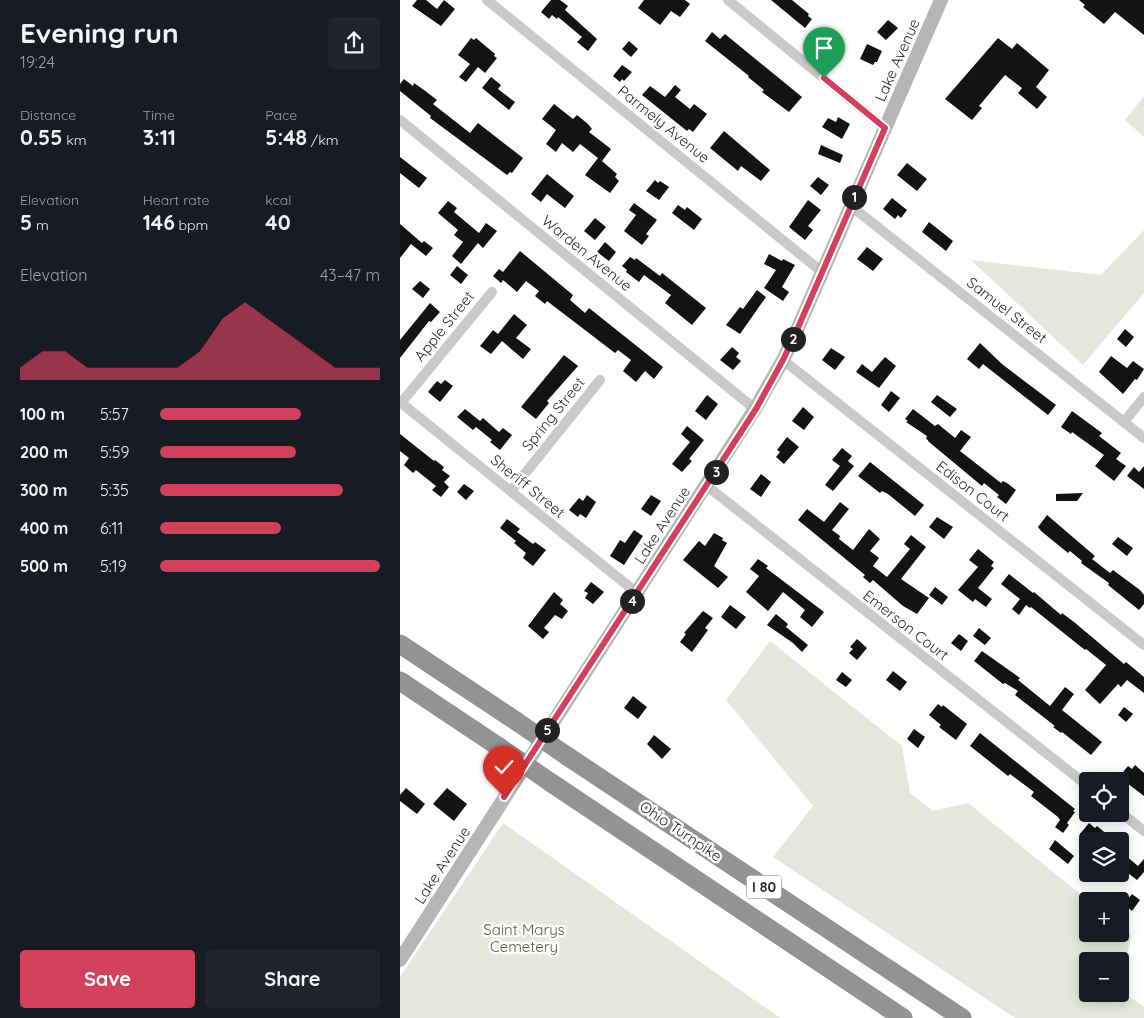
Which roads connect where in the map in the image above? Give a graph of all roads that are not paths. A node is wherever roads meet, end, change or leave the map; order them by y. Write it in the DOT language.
graph roads {
  1 [pos="488,0"];
  2 [pos="728,0"];
  3 [pos="941,0"];
  4 [pos="400,120"];
  5 [pos="885,128"];
  6 [pos="851,206"];
  7 [pos="822,272"];
  8 [pos="492,292"];
  9 [pos="783,360"];
  10 [pos="600,380"];
  11 [pos="1144,397"];
  12 [pos="401,402"];
  13 [pos="756,409"];
  14 [pos="1124,422"];
  15 [pos="1144,438"];
  16 [pos="707,486"];
  17 [pos="510,491"];
  18 [pos="637,593"];
  19 [pos="400,644"];
  20 [pos="1144,645"];
  21 [pos="400,681"];
  22 [pos="1079,779"];
  23 [pos="1129,819"];
  24 [pos="1144,831"];
  25 [pos="400,960"];
  26 [pos="903,1018"];
  27 [pos="962,1018"];
  1 -- 7 [label="street, Parmely Avenue"];
  2 -- 5 [label="street"];
  3 -- 5 [label="street, Lake Avenue"];
  4 -- 13 [label="street, Warden Avenue"];
  5 -- 6 [label="street, Lake Avenue"];
  6 -- 7 [label="street, Lake Avenue"];
  6 -- 14 [label="street, Samuel Street"];
  7 -- 9 [label="street, Lake Avenue"];
  8 -- 12 [label="street, Apple Street"];
  9 -- 13 [label="street, Lake Avenue"];
  9 -- 20 [label="street, Edison Court"];
  10 -- 17 [label="street, Spring Street"];
  11 -- 14 [label="street"];
  12 -- 17 [label="street, Sheriff Street"];
  13 -- 16 [label="street, Lake Avenue"];
  14 -- 15 [label="street, Samuel Street"];
  16 -- 18 [label="street, Lake Avenue"];
  16 -- 22 [label="street, Emerson Court"];
  17 -- 18 [label="street, Sheriff Street"];
  18 -- 25 [label="street, Lake Avenue"];
  19 -- 27 [label="highway, Ohio Turnpike / I 80, bridge"];
  21 -- 26 [label="highway, I 80, bridge"];
  23 -- 24 [label="street"];
}
